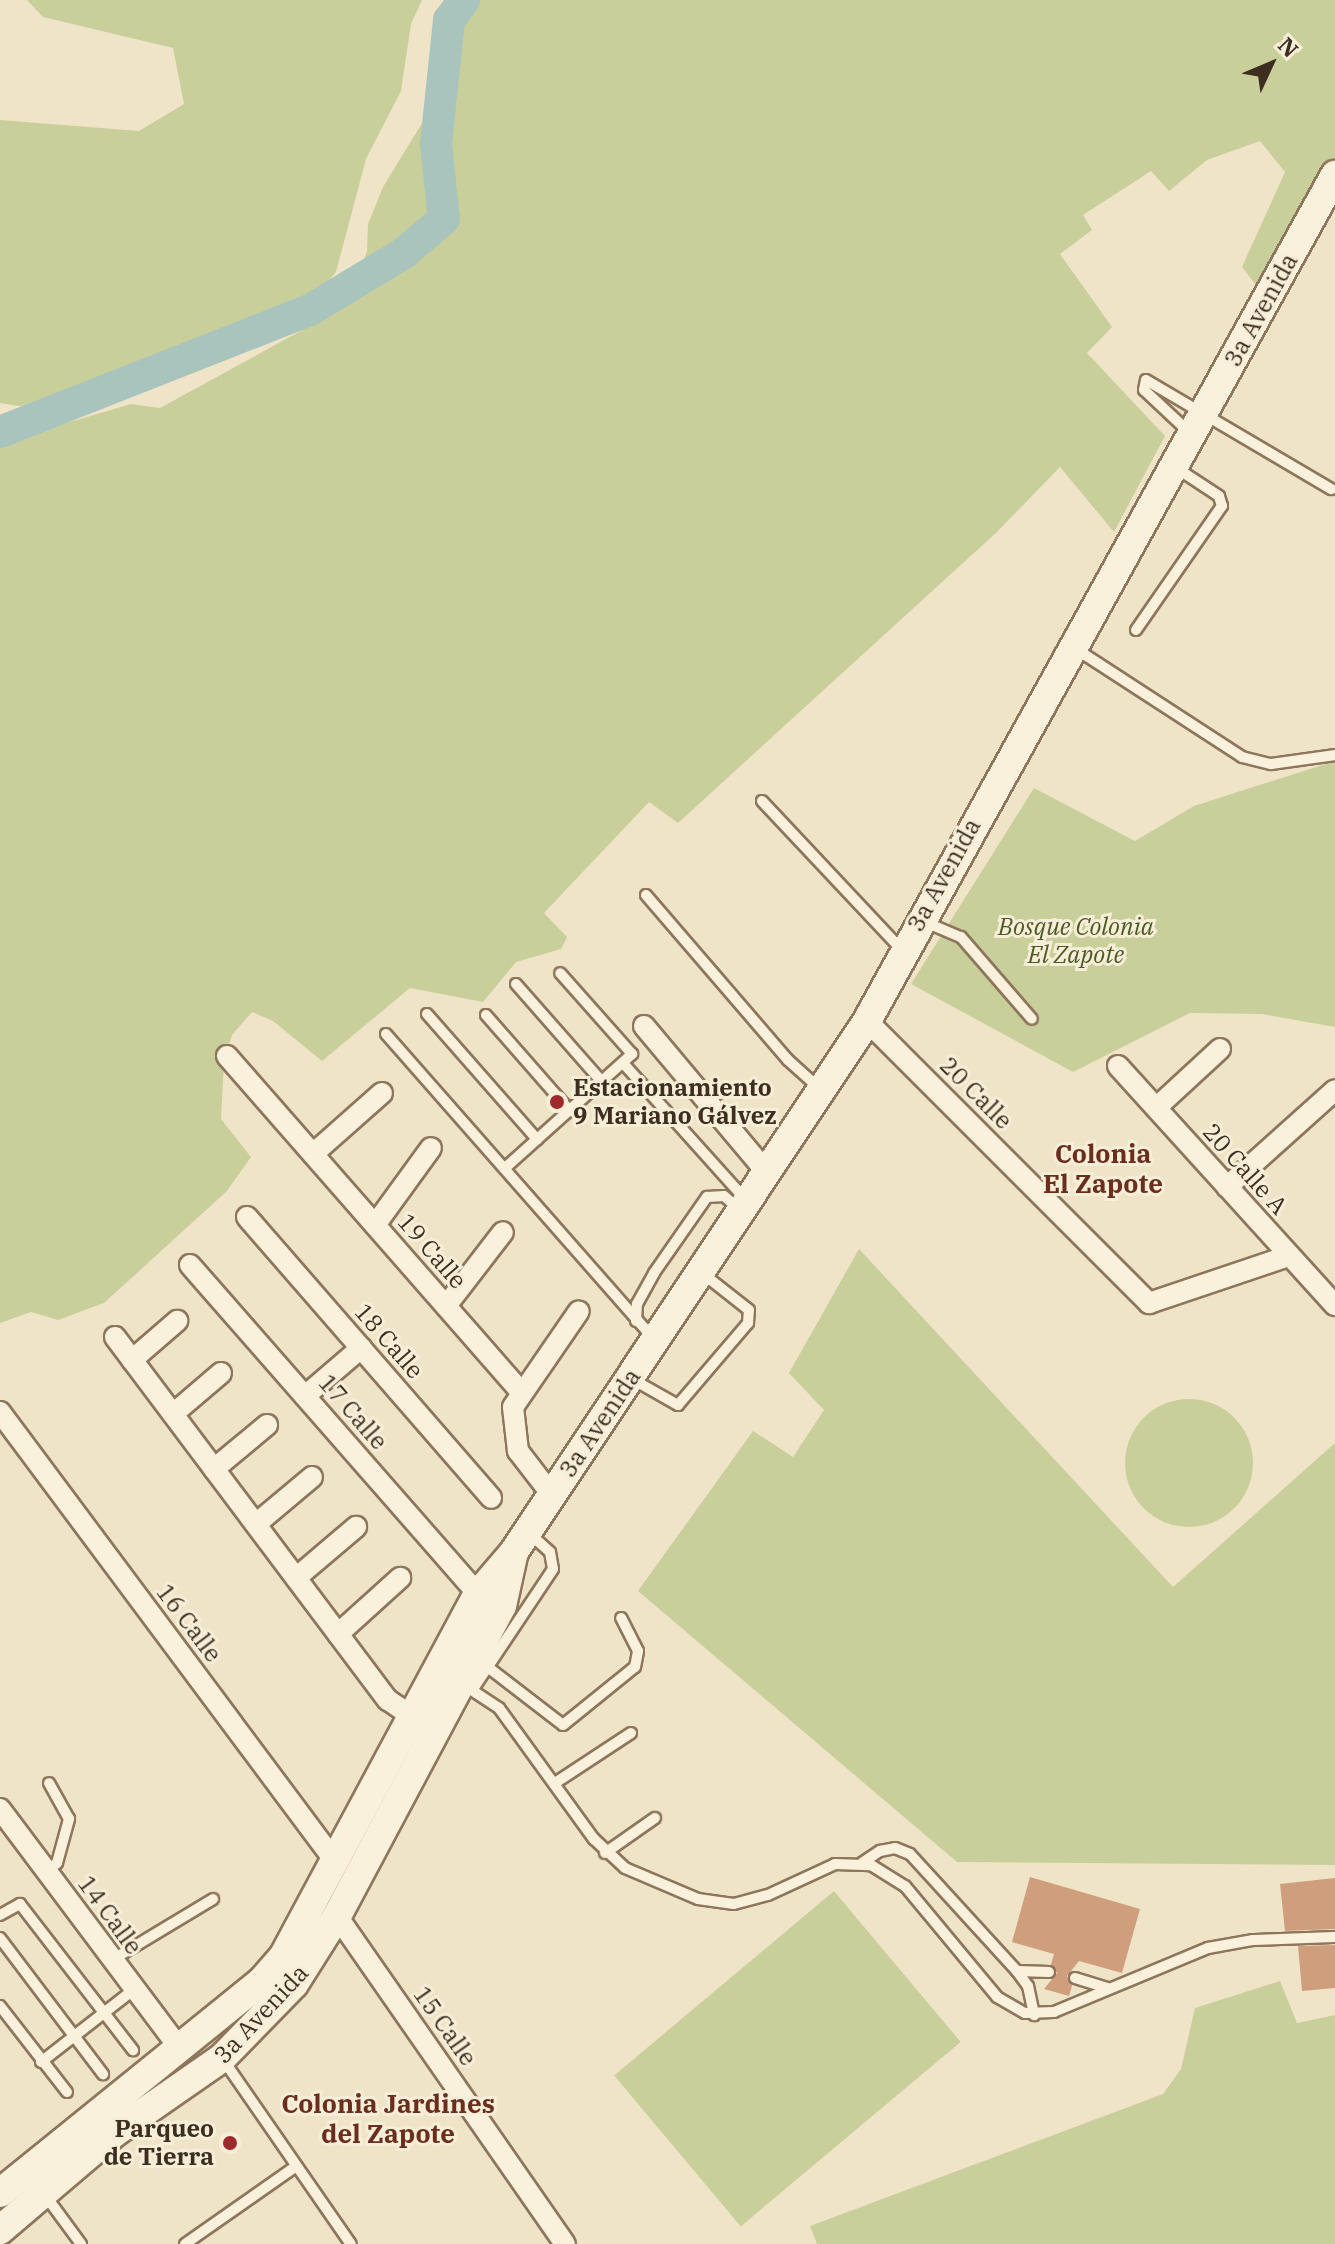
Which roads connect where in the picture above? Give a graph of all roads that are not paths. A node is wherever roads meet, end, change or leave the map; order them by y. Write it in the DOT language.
graph roads {
  1 [pos="1335,175"];
  2 [pos="1198,424"];
  3 [pos="1173,466"];
  4 [pos="1331,489"];
  5 [pos="1136,630"];
  6 [pos="1070,646"];
  7 [pos="1335,755"];
  8 [pos="762,801"];
  9 [pos="646,895"];
  10 [pos="920,920"];
  11 [pos="903,951"];
  12 [pos="560,973"];
  13 [pos="516,984"];
  14 [pos="427,1014"];
  15 [pos="486,1015"];
  16 [pos="1032,1019"];
  17 [pos="867,1021"];
  18 [pos="644,1026"];
  19 [pos="386,1034"];
  20 [pos="1220,1049"];
  21 [pos="227,1056"];
  22 [pos="623,1063"];
  23 [pos="1118,1066"];
  24 [pos="602,1082"];
  25 [pos="1335,1090"];
  26 [pos="823,1092"];
  27 [pos="382,1093"];
  28 [pos="1156,1108"];
  29 [pos="570,1111"];
  30 [pos="537,1139"];
  31 [pos="431,1148"];
  32 [pos="313,1154"];
  33 [pos="505,1168"];
  34 [pos="768,1174"];
  35 [pos="1227,1187"];
  36 [pos="746,1207"];
  37 [pos="247,1217"];
  38 [pos="375,1225"];
  39 [pos="503,1232"];
  40 [pos="1289,1256"];
  41 [pos="190,1265"];
  42 [pos="702,1272"];
  43 [pos="1335,1305"];
  44 [pos="446,1306"];
  45 [pos="579,1311"];
  46 [pos="177,1321"];
  47 [pos="646,1331"];
  48 [pos="115,1337"];
  49 [pos="361,1348"];
  50 [pos="132,1360"];
  51 [pos="221,1373"];
  52 [pos="631,1378"];
  53 [pos="520,1391"];
  54 [pos="305,1396"];
  55 [pos="0,1412"];
  56 [pos="173,1414"];
  57 [pos="267,1425"];
  58 [pos="214,1469"];
  59 [pos="312,1477"];
  60 [pos="552,1495"];
  61 [pos="491,1498"];
  62 [pos="256,1524"];
  63 [pos="356,1527"];
  64 [pos="521,1542"];
  65 [pos="296,1578"];
  66 [pos="400,1578"];
  67 [pos="478,1594"];
  68 [pos="621,1618"];
  69 [pos="338,1634"];
  70 [pos="489,1668"];
  71 [pos="466,1686"];
  72 [pos="412,1716"];
  73 [pos="631,1733"];
  74 [pos="49,1783"];
  75 [pos="555,1783"];
  76 [pos="0,1809"];
  77 [pos="655,1818"];
  78 [pos="605,1853"];
  79 [pos="862,1863"];
  80 [pos="337,1864"];
  81 [pos="47,1871"];
  82 [pos="213,1899"];
  83 [pos="0,1915"];
  84 [pos="337,1916"];
  85 [pos="1335,1937"];
  86 [pos="0,1938"];
  87 [pos="112,1960"];
  88 [pos="1017,1971"];
  89 [pos="1049,1972"];
  90 [pos="1075,1978"];
  91 [pos="1107,1988"];
  92 [pos="132,1991"];
  93 [pos="0,2006"];
  94 [pos="105,2013"];
  95 [pos="1034,2015"];
  96 [pos="74,2036"];
  97 [pos="180,2049"];
  98 [pos="133,2050"];
  99 [pos="222,2058"];
  100 [pos="41,2062"];
  101 [pos="103,2074"];
  102 [pos="67,2092"];
  103 [pos="114,2133"];
  104 [pos="295,2167"];
  105 [pos="0,2193"];
  106 [pos="45,2195"];
  107 [pos="0,2230"];
  108 [pos="81,2244"];
  109 [pos="185,2244"];
  110 [pos="351,2244"];
  111 [pos="565,2244"];
  1 -- 2 [label="street, 3a Avenida"];
  2 -- 2 [label="lane"];
  2 -- 3 [label="street, 3a Avenida"];
  2 -- 4 [label="lane"];
  3 -- 5 [label="lane"];
  3 -- 6 [label="street, 3a Avenida"];
  6 -- 7 [label="lane"];
  6 -- 10 [label="street, 3a Avenida"];
  8 -- 11 [label="lane"];
  9 -- 26 [label="lane"];
  10 -- 11 [label="street, 3a Avenida"];
  10 -- 16 [label="lane"];
  11 -- 17 [label="street, 3a Avenida"];
  12 -- 22 [label="lane"];
  13 -- 24 [label="lane"];
  14 -- 30 [label="lane"];
  15 -- 29 [label="lane"];
  17 -- 26 [label="street, 3a Avenida"];
  17 -- 40 [label="street, 20 Calle"];
  18 -- 34 [label="street"];
  19 -- 33 [label="lane"];
  20 -- 28 [label="street"];
  21 -- 32 [label="street, 19 Calle"];
  22 -- 24 [label="lane"];
  22 -- 36 [label="lane"];
  23 -- 28 [label="street, 20 Calle A"];
  24 -- 29 [label="lane"];
  25 -- 35 [label="street"];
  26 -- 34 [label="street, 3a Avenida"];
  27 -- 32 [label="street"];
  28 -- 35 [label="street, 20 Calle A"];
  29 -- 30 [label="lane"];
  30 -- 33 [label="lane"];
  31 -- 38 [label="street"];
  32 -- 38 [label="street, 19 Calle"];
  33 -- 47 [label="lane"];
  34 -- 36 [label="street, 3a Avenida"];
  35 -- 40 [label="street, 20 Calle A"];
  36 -- 42 [label="street, 3a Avenida"];
  36 -- 47 [label="lane"];
  37 -- 49 [label="street, 18 Calle"];
  38 -- 44 [label="street, 19 Calle"];
  39 -- 44 [label="street"];
  40 -- 43 [label="street, 20 Calle A"];
  41 -- 54 [label="street, 17 Calle"];
  42 -- 47 [label="street, 3a Avenida"];
  42 -- 52 [label="lane"];
  44 -- 53 [label="street, 19 Calle"];
  45 -- 53 [label="street"];
  46 -- 50 [label="street"];
  47 -- 52 [label="street, 3a Avenida"];
  48 -- 50 [label="street"];
  49 -- 54 [label="street"];
  49 -- 61 [label="street, 18 Calle"];
  50 -- 56 [label="street"];
  51 -- 56 [label="street"];
  52 -- 60 [label="street, 3a Avenida"];
  53 -- 60 [label="street"];
  54 -- 67 [label="street, 17 Calle"];
  55 -- 80 [label="street, 16 Calle"];
  56 -- 58 [label="street"];
  57 -- 58 [label="street"];
  58 -- 62 [label="street"];
  59 -- 62 [label="street"];
  60 -- 64 [label="street, 3a Avenida"];
  62 -- 65 [label="street"];
  63 -- 65 [label="street"];
  64 -- 67 [label="street, 3a Avenida"];
  64 -- 70 [label="lane"];
  64 -- 71 [label="street, 3a Avenida"];
  65 -- 69 [label="street"];
  66 -- 69 [label="street"];
  67 -- 72 [label="street, 3a Avenida"];
  68 -- 70 [label="lane"];
  69 -- 72 [label="street"];
  70 -- 71 [label="lane"];
  71 -- 75 [label="lane"];
  71 -- 84 [label="street, 3a Avenida"];
  72 -- 80 [label="street, 3a Avenida"];
  73 -- 75 [label="lane"];
  74 -- 81 [label="lane"];
  75 -- 78 [label="lane"];
  76 -- 81 [label="street, 14 Calle"];
  77 -- 78 [label="lane"];
  78 -- 79 [label="lane"];
  79 -- 88 [label="lane"];
  79 -- 95 [label="lane"];
  80 -- 97 [label="street, 3a Avenida"];
  81 -- 87 [label="street, 14 Calle"];
  82 -- 87 [label="lane"];
  83 -- 94 [label="lane"];
  84 -- 99 [label="street, 3a Avenida"];
  84 -- 111 [label="street, 15 Calle"];
  85 -- 91 [label="lane"];
  86 -- 96 [label="lane"];
  87 -- 92 [label="street, 14 Calle"];
  88 -- 89 [label="lane"];
  88 -- 95 [label="lane"];
  90 -- 91 [label="lane"];
  91 -- 95 [label="lane"];
  92 -- 94 [label="lane"];
  92 -- 97 [label="street, 14 Calle"];
  93 -- 100 [label="lane"];
  94 -- 96 [label="lane"];
  94 -- 98 [label="lane"];
  96 -- 100 [label="lane"];
  96 -- 101 [label="lane"];
  97 -- 103 [label="street"];
  97 -- 105 [label="street, 3a Avenida"];
  99 -- 103 [label="street, 3a Avenida"];
  99 -- 104 [label="lane"];
  100 -- 102 [label="lane"];
  103 -- 106 [label="street, 3a Avenida"];
  104 -- 109 [label="lane"];
  104 -- 110 [label="lane"];
  106 -- 107 [label="street, 3a Avenida"];
  106 -- 108 [label="lane"];
}
